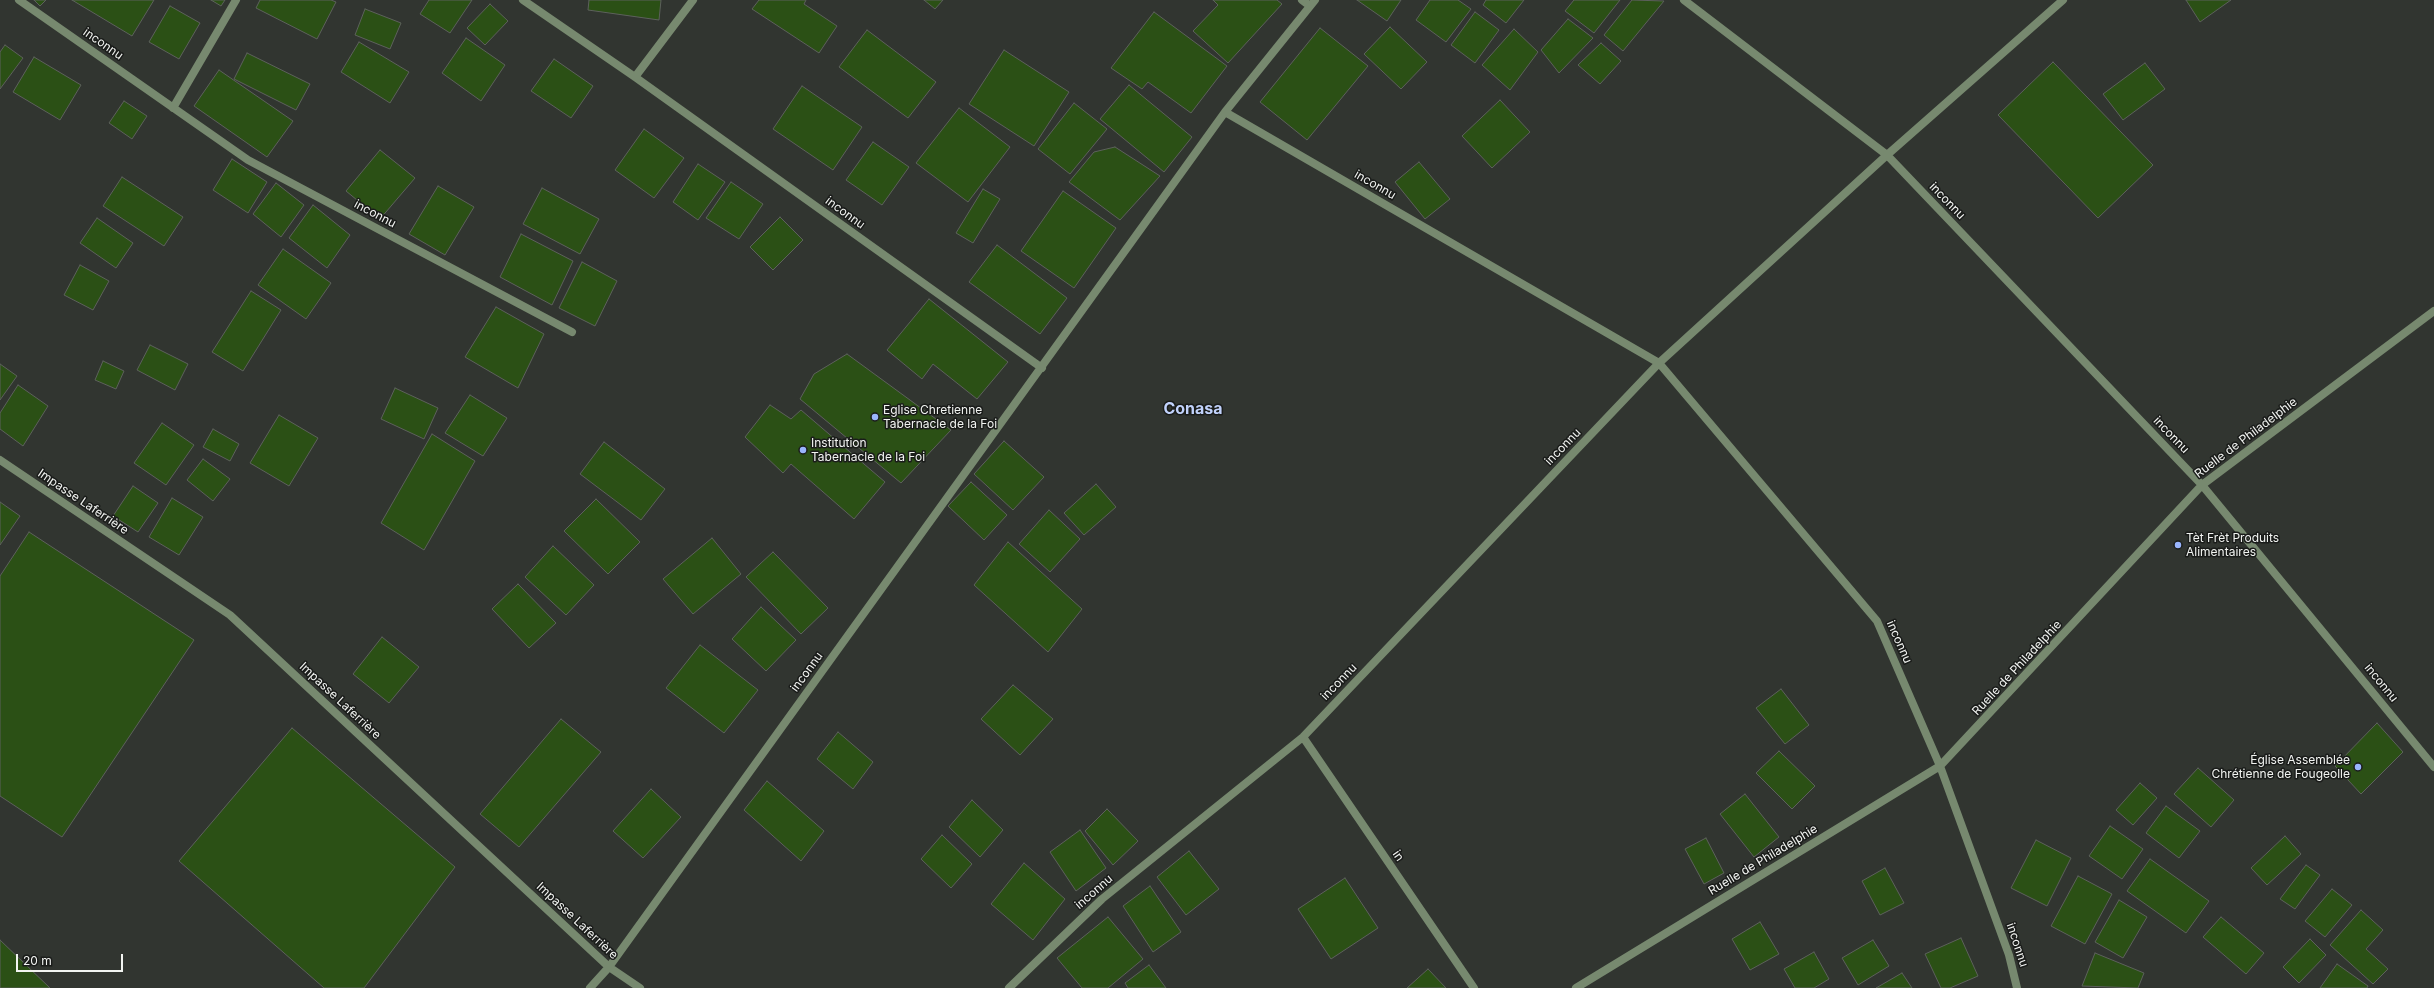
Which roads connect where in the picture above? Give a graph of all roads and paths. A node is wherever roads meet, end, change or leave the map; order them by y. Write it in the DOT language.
graph roads {
  1 [pos="19,0"];
  2 [pos="236,0"];
  3 [pos="523,0"];
  4 [pos="694,0"];
  5 [pos="1302,0"];
  6 [pos="1684,0"];
  7 [pos="2063,0"];
  8 [pos="1312,3"];
  9 [pos="634,77"];
  10 [pos="173,108"];
  11 [pos="1225,112"];
  12 [pos="1887,155"];
  13 [pos="2434,311"];
  14 [pos="572,332"];
  15 [pos="1659,363"];
  16 [pos="1042,368"];
  17 [pos="0,460"];
  18 [pos="2202,485"];
  19 [pos="1303,737"];
  20 [pos="1940,766"];
  21 [pos="2434,767"];
  22 [pos="609,967"];
  23 [pos="590,988"];
  24 [pos="640,988"];
  25 [pos="1009,988"];
  26 [pos="1474,988"];
  27 [pos="1576,988"];
  28 [pos="2017,988"];
  1 -- 10 [label="street, inconnu"];
  2 -- 10 [label="street"];
  3 -- 9 [label="street, inconnu"];
  4 -- 9 [label="street"];
  5 -- 8 [label="street, inconnu"];
  6 -- 12 [label="street, inconnu"];
  7 -- 12 [label="street, inconnu"];
  8 -- 11 [label="street, inconnu"];
  9 -- 16 [label="street, inconnu"];
  10 -- 14 [label="street, inconnu"];
  11 -- 15 [label="street, inconnu"];
  11 -- 16 [label="street, inconnu"];
  12 -- 15 [label="street, inconnu"];
  12 -- 18 [label="street, inconnu"];
  13 -- 18 [label="street, Ruelle de Philadelphie"];
  15 -- 19 [label="street, inconnu"];
  15 -- 20 [label="street, inconnu"];
  16 -- 22 [label="street, inconnu"];
  17 -- 22 [label="street, Impasse Laferrière"];
  18 -- 20 [label="street, Ruelle de Philadelphie"];
  18 -- 21 [label="street, inconnu"];
  19 -- 25 [label="street, inconnu"];
  19 -- 26 [label="street, in"];
  20 -- 27 [label="street, Ruelle de Philadelphie"];
  20 -- 28 [label="street, inconnu"];
  22 -- 23 [label="street, inconnu"];
  22 -- 24 [label="street, Impasse Laferrière"];
}
